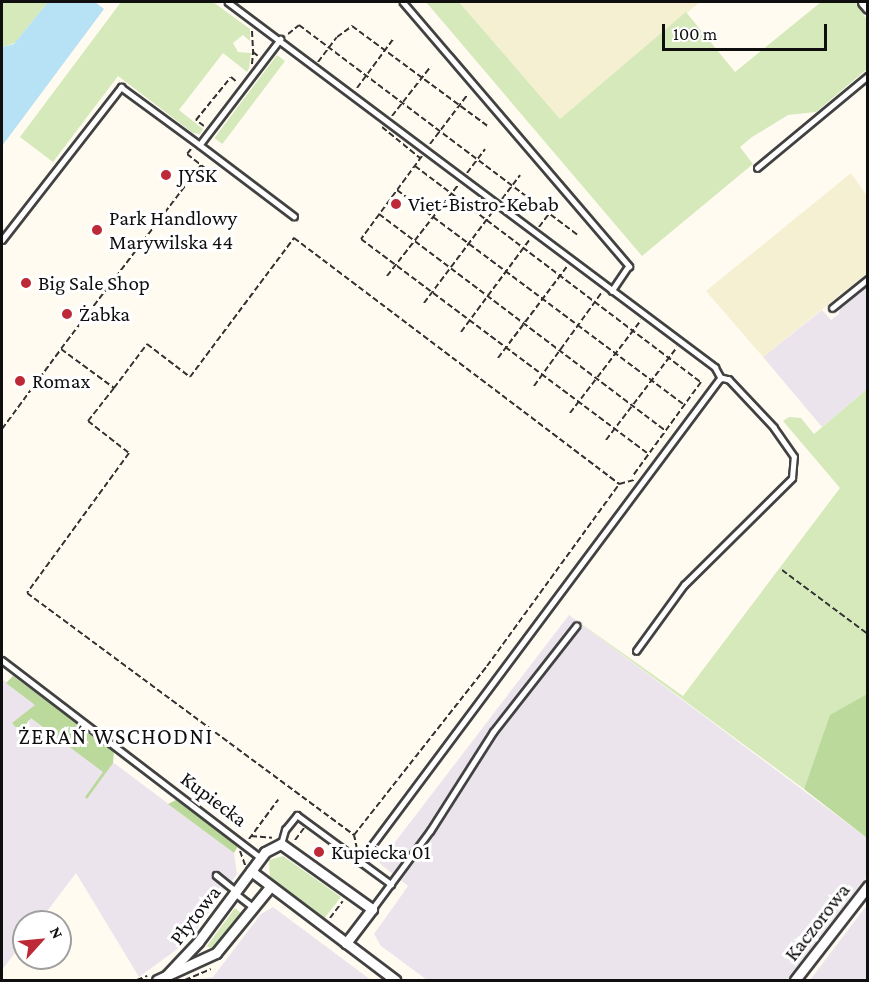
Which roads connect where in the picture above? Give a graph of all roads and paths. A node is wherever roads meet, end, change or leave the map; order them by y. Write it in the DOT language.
graph roads {
  1 [pos="228,2"];
  2 [pos="403,2"];
  3 [pos="863,2"];
  4 [pos="236,4"];
  5 [pos="867,8"];
  6 [pos="252,30"];
  7 [pos="394,38"];
  8 [pos="281,39"];
  9 [pos="329,48"];
  10 [pos="385,51"];
  11 [pos="264,60"];
  12 [pos="431,66"];
  13 [pos="315,67"];
  14 [pos="366,75"];
  15 [pos="867,76"];
  16 [pos="422,78"];
  17 [pos="468,94"];
  18 [pos="351,96"];
  19 [pos="403,103"];
  20 [pos="459,106"];
  21 [pos="386,122"];
  22 [pos="489,127"];
  23 [pos="440,131"];
  24 [pos="200,145"];
  25 [pos="485,149"];
  26 [pos="426,151"];
  27 [pos="420,158"];
  28 [pos="477,159"];
  29 [pos="201,165"];
  30 [pos="415,166"];
  31 [pos="757,168"];
  32 [pos="520,175"];
  33 [pos="462,179"];
  34 [pos="512,185"];
  35 [pos="397,190"];
  36 [pos="451,194"];
  37 [pos="557,203"];
  38 [pos="497,205"];
  39 [pos="549,213"];
  40 [pos="379,214"];
  41 [pos="294,216"];
  42 [pos="432,216"];
  43 [pos="486,220"];
  44 [pos="534,233"];
  45 [pos="578,236"];
  46 [pos="2,240"];
  47 [pos="413,240"];
  48 [pos="469,244"];
  49 [pos="524,248"];
  50 [pos="572,261"];
  51 [pos="395,264"];
  52 [pos="450,268"];
  53 [pos="506,272"];
  54 [pos="387,276"];
  55 [pos="561,276"];
  56 [pos="867,279"];
  57 [pos="598,281"];
  58 [pos="612,291"];
  59 [pos="432,292"];
  60 [pos="488,296"];
  61 [pos="542,299"];
  62 [pos="424,303"];
  63 [pos="596,303"];
  64 [pos="832,308"];
  65 [pos="644,316"];
  66 [pos="470,320"];
  67 [pos="524,322"];
  68 [pos="578,327"];
  69 [pos="633,331"];
  70 [pos="461,332"];
  71 [pos="680,342"];
  72 [pos="505,347"];
  73 [pos="61,349"];
  74 [pos="561,351"];
  75 [pos="615,355"];
  76 [pos="669,357"];
  77 [pos="498,358"];
  78 [pos="542,375"];
  79 [pos="596,378"];
  80 [pos="721,378"];
  81 [pos="652,380"];
  82 [pos="534,386"];
  83 [pos="114,388"];
  84 [pos="578,402"];
  85 [pos="633,404"];
  86 [pos="684,405"];
  87 [pos="570,413"];
  88 [pos="2,429"];
  89 [pos="614,430"];
  90 [pos="666,430"];
  91 [pos="606,440"];
  92 [pos="648,454"];
  93 [pos="632,478"];
  94 [pos="646,480"];
  95 [pos="620,484"];
  96 [pos="782,570"];
  97 [pos="576,626"];
  98 [pos="867,634"];
  99 [pos="636,651"];
  100 [pos="2,660"];
  101 [pos="278,800"];
  102 [pos="308,823"];
  103 [pos="354,835"];
  104 [pos="244,844"];
  105 [pos="281,844"];
  106 [pos="303,847"];
  107 [pos="261,858"];
  108 [pos="360,862"];
  109 [pos="251,872"];
  110 [pos="216,875"];
  111 [pos="243,882"];
  112 [pos="391,884"];
  113 [pos="867,886"];
  114 [pos="270,887"];
  115 [pos="235,892"];
  116 [pos="350,892"];
  117 [pos="254,908"];
  118 [pos="372,909"];
  119 [pos="323,926"];
  120 [pos="346,943"];
  121 [pos="212,969"];
  122 [pos="161,979"];
  123 [pos="185,981"];
  124 [pos="396,981"];
  125 [pos="795,981"];
  1 -- 4 [label="lane"];
  2 -- 58 [label="lane"];
  3 -- 5 [label="street"];
  4 -- 8 [label="lane"];
  6 -- 11 [label="path"];
  7 -- 10 [label="path"];
  8 -- 9 [label="path"];
  8 -- 11 [label="lane"];
  8 -- 13 [label="lane"];
  9 -- 10 [label="path"];
  9 -- 13 [label="path"];
  9 -- 14 [label="path"];
  10 -- 14 [label="path"];
  10 -- 16 [label="path"];
  11 -- 24 [label="lane"];
  12 -- 16 [label="path"];
  13 -- 18 [label="lane"];
  14 -- 18 [label="path"];
  14 -- 19 [label="path"];
  15 -- 31 [label="lane"];
  16 -- 19 [label="path"];
  16 -- 20 [label="path"];
  17 -- 20 [label="path"];
  18 -- 21 [label="lane"];
  19 -- 21 [label="path"];
  19 -- 23 [label="path"];
  20 -- 22 [label="path"];
  20 -- 23 [label="path"];
  21 -- 26 [label="lane"];
  21 -- 27 [label="path"];
  23 -- 26 [label="path"];
  23 -- 28 [label="path"];
  24 -- 41 [label="lane"];
  24 -- 46 [label="lane"];
  25 -- 28 [label="path"];
  26 -- 27 [label="path"];
  26 -- 33 [label="lane"];
  27 -- 30 [label="path"];
  28 -- 33 [label="path"];
  28 -- 34 [label="path"];
  29 -- 73 [label="path"];
  30 -- 35 [label="path"];
  30 -- 36 [label="path"];
  32 -- 34 [label="path"];
  33 -- 36 [label="path"];
  33 -- 38 [label="lane"];
  34 -- 38 [label="path"];
  34 -- 39 [label="path"];
  35 -- 40 [label="path"];
  35 -- 42 [label="path"];
  36 -- 42 [label="path"];
  36 -- 43 [label="path"];
  37 -- 39 [label="path"];
  38 -- 43 [label="path"];
  38 -- 44 [label="lane"];
  39 -- 44 [label="path"];
  39 -- 45 [label="path"];
  40 -- 47 [label="path"];
  40 -- 51 [label="path"];
  42 -- 47 [label="path"];
  42 -- 48 [label="path"];
  43 -- 48 [label="path"];
  43 -- 49 [label="path"];
  44 -- 49 [label="path"];
  44 -- 50 [label="lane"];
  47 -- 51 [label="path"];
  47 -- 52 [label="path"];
  48 -- 52 [label="path"];
  48 -- 53 [label="path"];
  49 -- 53 [label="path"];
  49 -- 55 [label="path"];
  50 -- 55 [label="path"];
  50 -- 57 [label="lane"];
  51 -- 54 [label="path"];
  51 -- 59 [label="path"];
  52 -- 59 [label="path"];
  52 -- 60 [label="path"];
  53 -- 60 [label="path"];
  53 -- 61 [label="path"];
  55 -- 61 [label="path"];
  55 -- 63 [label="path"];
  56 -- 64 [label="lane"];
  57 -- 58 [label="lane"];
  57 -- 63 [label="path"];
  58 -- 65 [label="lane"];
  59 -- 62 [label="path"];
  59 -- 66 [label="path"];
  60 -- 66 [label="path"];
  60 -- 67 [label="path"];
  61 -- 67 [label="path"];
  61 -- 68 [label="path"];
  63 -- 68 [label="path"];
  63 -- 69 [label="path"];
  65 -- 69 [label="path"];
  65 -- 71 [label="lane"];
  66 -- 70 [label="path"];
  66 -- 72 [label="path"];
  67 -- 72 [label="path"];
  67 -- 74 [label="path"];
  68 -- 74 [label="path"];
  68 -- 75 [label="path"];
  69 -- 75 [label="path"];
  69 -- 76 [label="path"];
  71 -- 76 [label="path"];
  71 -- 80 [label="lane"];
  72 -- 77 [label="path"];
  72 -- 78 [label="path"];
  73 -- 83 [label="path"];
  73 -- 88 [label="path"];
  74 -- 78 [label="path"];
  74 -- 79 [label="path"];
  75 -- 79 [label="path"];
  75 -- 81 [label="path"];
  76 -- 81 [label="path"];
  76 -- 86 [label="path"];
  78 -- 82 [label="path"];
  78 -- 84 [label="path"];
  79 -- 84 [label="path"];
  79 -- 85 [label="path"];
  80 -- 94 [label="lane"];
  80 -- 99 [label="lane"];
  81 -- 85 [label="path"];
  81 -- 86 [label="path"];
  83 -- 95 [label="path"];
  83 -- 103 [label="path"];
  84 -- 87 [label="path"];
  84 -- 89 [label="path"];
  85 -- 89 [label="path"];
  85 -- 90 [label="path"];
  86 -- 90 [label="path"];
  89 -- 91 [label="path"];
  89 -- 92 [label="path"];
  90 -- 92 [label="path"];
  92 -- 93 [label="path"];
  93 -- 94 [label="path"];
  93 -- 95 [label="path"];
  94 -- 108 [label="lane"];
  95 -- 103 [label="path"];
  96 -- 98 [label="path"];
  97 -- 112 [label="lane"];
  100 -- 104 [label="lane, Kupiecka"];
  101 -- 104 [label="path"];
  102 -- 105 [label="lane"];
  102 -- 106 [label="path"];
  102 -- 108 [label="lane"];
  103 -- 108 [label="path"];
  104 -- 107 [label="lane, Kupiecka"];
  104 -- 111 [label="path"];
  105 -- 107 [label="street"];
  105 -- 116 [label="street"];
  107 -- 109 [label="street"];
  108 -- 112 [label="lane"];
  109 -- 111 [label="street, Płytowa"];
  109 -- 114 [label="street"];
  110 -- 115 [label="lane"];
  111 -- 115 [label="street, Płytowa"];
  112 -- 118 [label="lane"];
  113 -- 125 [label="street, Kaczorowa"];
  114 -- 117 [label="street, Płytowa"];
  114 -- 119 [label="street"];
  115 -- 117 [label="lane"];
  115 -- 122 [label="street, Płytowa"];
  116 -- 118 [label="street"];
  116 -- 119 [label="path"];
  117 -- 122 [label="street, Płytowa"];
  118 -- 120 [label="street"];
  119 -- 120 [label="street"];
  120 -- 124 [label="street"];
  121 -- 123 [label="path"];
}
